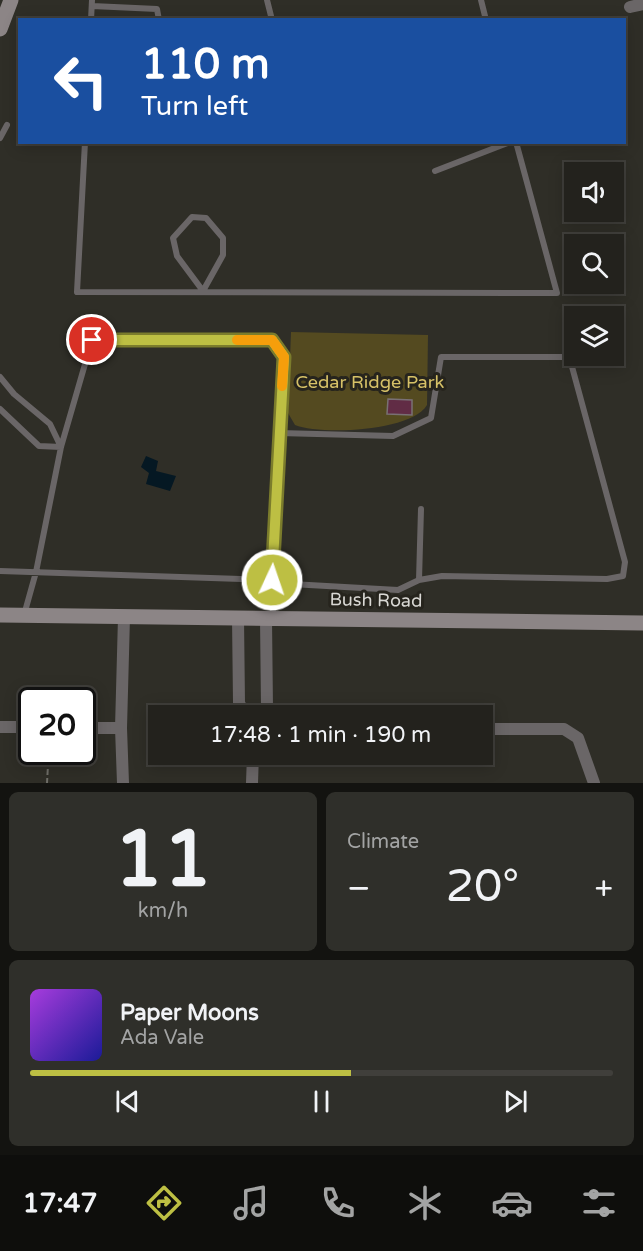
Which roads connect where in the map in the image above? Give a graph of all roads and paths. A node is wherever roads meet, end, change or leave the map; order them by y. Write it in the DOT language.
graph roads {
  1 [pos="11,0"];
  2 [pos="267,0"];
  3 [pos="481,0"];
  4 [pos="92,3"];
  5 [pos="643,4"];
  6 [pos="630,7"];
  7 [pos="91,18"];
  8 [pos="159,18"];
  9 [pos="272,18"];
  10 [pos="486,18"];
  11 [pos="0,29"];
  12 [pos="7,125"];
  13 [pos="0,138"];
  14 [pos="85,144"];
  15 [pos="505,144"];
  16 [pos="517,144"];
  17 [pos="435,171"];
  18 [pos="203,291"];
  19 [pos="0,377"];
  20 [pos="0,410"];
  21 [pos="279,433"];
  22 [pos="61,447"];
  23 [pos="421,509"];
  24 [pos="0,571"];
  25 [pos="36,572"];
  26 [pos="272,580"];
  27 [pos="419,580"];
  28 [pos="0,615"];
  29 [pos="24,616"];
  30 [pos="124,617"];
  31 [pos="238,618"];
  32 [pos="270,619"];
  33 [pos="643,623"];
  34 [pos="240,705"];
  35 [pos="267,705"];
  36 [pos="0,726"];
  37 [pos="18,727"];
  38 [pos="96,728"];
  39 [pos="121,728"];
  40 [pos="493,729"];
  41 [pos="48,765"];
  42 [pos="253,765"];
  43 [pos="47,783"];
  44 [pos="123,783"];
  45 [pos="252,783"];
  46 [pos="594,783"];
  1 -- 11 [label="main road"];
  2 -- 9 [label="lane"];
  3 -- 10 [label="lane"];
  4 -- 7 [label="lane"];
  4 -- 8 [label="lane"];
  5 -- 6 [label="street"];
  12 -- 13 [label="lane"];
  14 -- 18 [label="lane"];
  15 -- 17 [label="lane"];
  16 -- 18 [label="lane"];
  18 -- 18 [label="lane"];
  19 -- 22 [label="lane"];
  20 -- 22 [label="lane"];
  21 -- 22 [label="lane"];
  21 -- 26 [label="lane"];
  21 -- 27 [label="lane"];
  22 -- 25 [label="lane"];
  23 -- 27 [label="lane"];
  24 -- 25 [label="lane"];
  25 -- 26 [label="lane"];
  25 -- 29 [label="lane"];
  26 -- 27 [label="lane"];
  26 -- 32 [label="lane"];
  28 -- 29 [label="main road, Bush Road"];
  29 -- 30 [label="main road, Bush Road"];
  30 -- 31 [label="main road, Bush Road"];
  30 -- 39 [label="street"];
  31 -- 32 [label="main road, Bush Road"];
  31 -- 34 [label="street"];
  32 -- 33 [label="main road, Bush Road"];
  32 -- 35 [label="street"];
  36 -- 37 [label="street"];
  38 -- 39 [label="street"];
  39 -- 44 [label="street"];
  40 -- 46 [label="street"];
  41 -- 43 [label="path"];
  42 -- 45 [label="street"];
}
